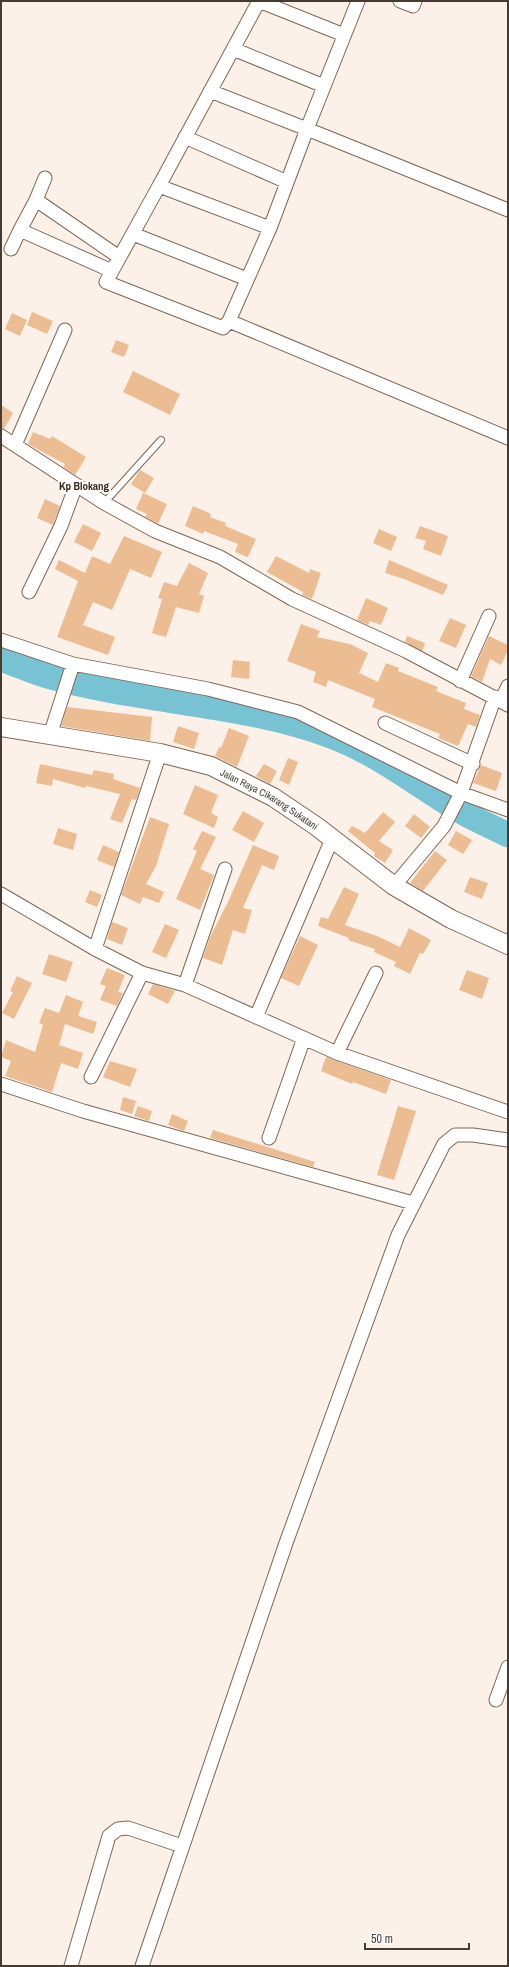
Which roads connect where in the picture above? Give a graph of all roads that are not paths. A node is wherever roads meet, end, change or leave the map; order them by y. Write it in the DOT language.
graph roads {
  1 [pos="259,1"];
  2 [pos="358,1"];
  3 [pos="400,1"];
  4 [pos="415,1"];
  5 [pos="344,35"];
  6 [pos="233,49"];
  7 [pos="324,86"];
  8 [pos="210,91"];
  9 [pos="307,128"];
  10 [pos="185,137"];
  11 [pos="45,178"];
  12 [pos="287,182"];
  13 [pos="159,186"];
  14 [pos="36,200"];
  15 [pos="508,210"];
  16 [pos="270,228"];
  17 [pos="20,230"];
  18 [pos="133,234"];
  19 [pos="11,249"];
  20 [pos="119,257"];
  21 [pos="112,271"];
  22 [pos="247,279"];
  23 [pos="229,321"];
  24 [pos="65,330"];
  25 [pos="1,436"];
  26 [pos="508,438"];
  27 [pos="161,440"];
  28 [pos="15,445"];
  29 [pos="76,485"];
  30 [pos="104,503"];
  31 [pos="29,592"];
  32 [pos="489,616"];
  33 [pos="1,640"];
  34 [pos="71,667"];
  35 [pos="460,680"];
  36 [pos="508,686"];
  37 [pos="502,701"];
  38 [pos="385,722"];
  39 [pos="1,727"];
  40 [pos="50,735"];
  41 [pos="160,753"];
  42 [pos="473,764"];
  43 [pos="460,795"];
  44 [pos="508,810"];
  45 [pos="332,839"];
  46 [pos="225,869"];
  47 [pos="394,886"];
  48 [pos="1,894"];
  49 [pos="508,945"];
  50 [pos="95,949"];
  51 [pos="142,973"];
  52 [pos="376,973"];
  53 [pos="185,986"];
  54 [pos="256,1017"];
  55 [pos="304,1038"];
  56 [pos="337,1053"];
  57 [pos="91,1077"];
  58 [pos="1,1084"];
  59 [pos="508,1112"];
  60 [pos="269,1138"];
  61 [pos="508,1140"];
  62 [pos="411,1206"];
  63 [pos="508,1667"];
  64 [pos="496,1700"];
  65 [pos="182,1846"];
  66 [pos="71,1966"];
  67 [pos="142,1966"];
  1 -- 5 [label="street"];
  1 -- 6 [label="street"];
  2 -- 5 [label="street"];
  3 -- 4 [label="street"];
  5 -- 7 [label="street"];
  6 -- 7 [label="street"];
  6 -- 8 [label="street"];
  7 -- 9 [label="street"];
  8 -- 9 [label="street"];
  8 -- 10 [label="street"];
  9 -- 12 [label="street"];
  9 -- 15 [label="street"];
  10 -- 12 [label="street"];
  10 -- 13 [label="street"];
  11 -- 14 [label="street"];
  12 -- 16 [label="street"];
  13 -- 16 [label="street"];
  13 -- 18 [label="street"];
  14 -- 17 [label="street"];
  14 -- 20 [label="street"];
  16 -- 22 [label="street"];
  17 -- 19 [label="street"];
  17 -- 21 [label="street"];
  18 -- 20 [label="street"];
  18 -- 22 [label="street"];
  20 -- 21 [label="street"];
  21 -- 23 [label="street"];
  22 -- 23 [label="street"];
  23 -- 26 [label="street"];
  24 -- 28 [label="street"];
  25 -- 28 [label="street"];
  27 -- 30 [label="lane"];
  28 -- 29 [label="street"];
  29 -- 30 [label="street"];
  29 -- 31 [label="street"];
  30 -- 35 [label="street"];
  32 -- 35 [label="street"];
  33 -- 34 [label="street"];
  34 -- 40 [label="street"];
  34 -- 43 [label="street"];
  35 -- 37 [label="street"];
  36 -- 37 [label="street"];
  37 -- 42 [label="street"];
  38 -- 42 [label="street"];
  39 -- 40 [label="main road, Jalan Raya Cikarang Sukatani"];
  40 -- 41 [label="main road, Jalan Raya Cikarang Sukatani"];
  41 -- 45 [label="main road, Jalan Raya Cikarang Sukatani"];
  41 -- 50 [label="street"];
  42 -- 43 [label="street"];
  43 -- 44 [label="street"];
  43 -- 47 [label="street"];
  45 -- 47 [label="main road, Jalan Raya Cikarang Sukatani"];
  45 -- 54 [label="street"];
  46 -- 53 [label="street"];
  47 -- 49 [label="main road, Jalan Raya Cikarang Sukatani"];
  48 -- 50 [label="street"];
  50 -- 51 [label="street"];
  51 -- 53 [label="street"];
  51 -- 57 [label="street"];
  52 -- 56 [label="street"];
  53 -- 54 [label="street"];
  54 -- 55 [label="street"];
  55 -- 56 [label="street"];
  55 -- 60 [label="street"];
  56 -- 59 [label="street"];
  58 -- 62 [label="street"];
  61 -- 62 [label="street"];
  62 -- 65 [label="street"];
  63 -- 64 [label="street"];
  65 -- 66 [label="street"];
  65 -- 67 [label="street"];
}
